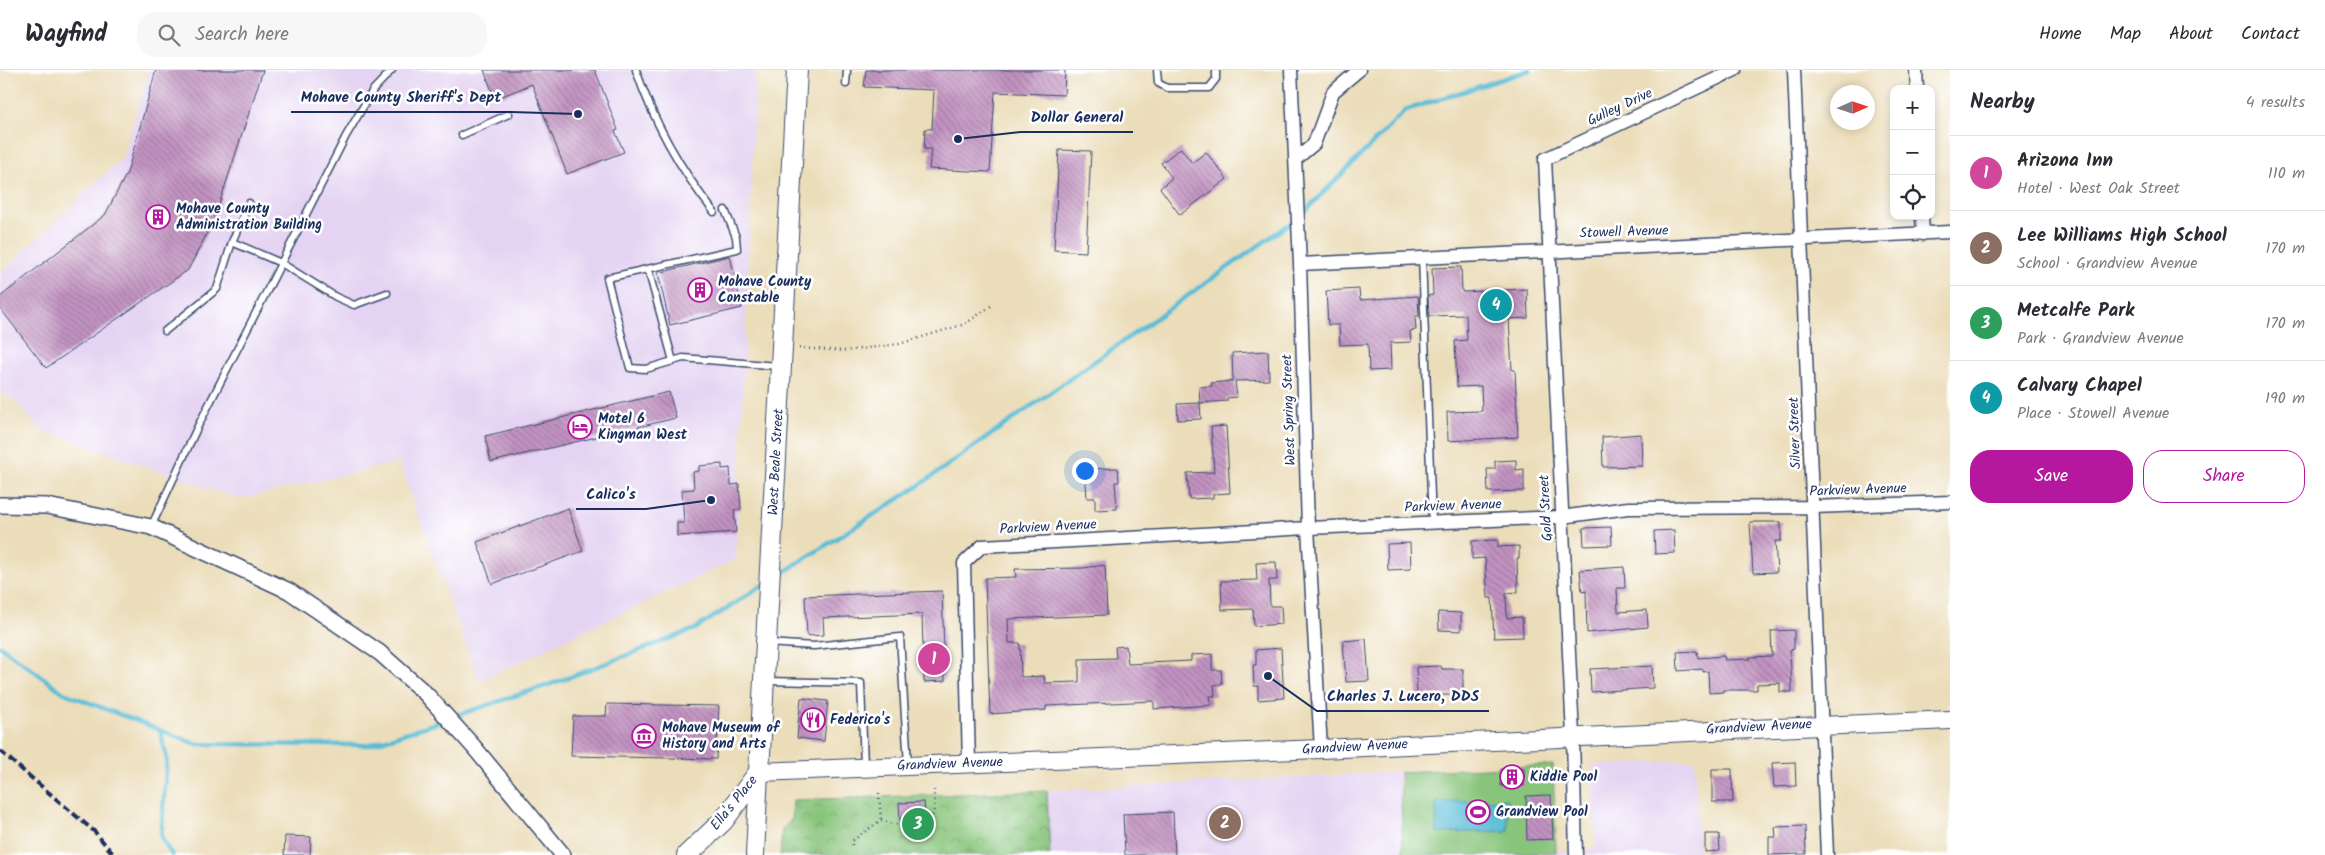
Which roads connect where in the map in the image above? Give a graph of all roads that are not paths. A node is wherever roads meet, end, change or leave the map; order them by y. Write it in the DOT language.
graph roads {
  1 [pos="392,70"];
  2 [pos="636,70"];
  3 [pos="797,70"];
  4 [pos="847,70"];
  5 [pos="1157,70"];
  6 [pos="1216,70"];
  7 [pos="1291,70"];
  8 [pos="1359,70"];
  9 [pos="1735,70"];
  10 [pos="1794,70"];
  11 [pos="1916,70"];
  12 [pos="846,84"];
  13 [pos="1917,85"];
  14 [pos="509,114"];
  15 [pos="462,135"];
  16 [pos="1296,159"];
  17 [pos="1545,159"];
  18 [pos="248,203"];
  19 [pos="725,210"];
  20 [pos="714,212"];
  21 [pos="1922,220"];
  22 [pos="1950,232"];
  23 [pos="1923,234"];
  24 [pos="1801,240"];
  25 [pos="232,242"];
  26 [pos="1550,250"];
  27 [pos="1422,257"];
  28 [pos="281,263"];
  29 [pos="1300,264"];
  30 [pos="648,268"];
  31 [pos="387,293"];
  32 [pos="165,331"];
  33 [pos="782,356"];
  34 [pos="673,361"];
  35 [pos="1950,502"];
  36 [pos="0,505"];
  37 [pos="1813,507"];
  38 [pos="1561,517"];
  39 [pos="1432,522"];
  40 [pos="150,526"];
  41 [pos="1308,528"];
  42 [pos="766,634"];
  43 [pos="764,681"];
  44 [pos="1950,720"];
  45 [pos="1821,724"];
  46 [pos="1573,736"];
  47 [pos="1321,749"];
  48 [pos="969,764"];
  49 [pos="908,766"];
  50 [pos="864,768"];
  51 [pos="759,772"];
  52 [pos="563,855"];
  53 [pos="687,855"];
  54 [pos="755,855"];
  55 [pos="1576,855"];
  56 [pos="1827,855"];
  1 -- 28 [label="lane"];
  2 -- 20 [label="lane"];
  3 -- 33 [label="main road, West Beale Street"];
  4 -- 12 [label="lane"];
  5 -- 6 [label="lane"];
  7 -- 16 [label="street, West Spring Street"];
  8 -- 16 [label="street"];
  9 -- 17 [label="street, Gulley Drive"];
  10 -- 24 [label="street, Silver Street"];
  11 -- 13 [label="street"];
  14 -- 15 [label="lane"];
  16 -- 29 [label="street, West Spring Street"];
  17 -- 26 [label="street, Gold Street"];
  18 -- 25 [label="lane"];
  19 -- 30 [label="lane"];
  21 -- 23 [label="street"];
  22 -- 23 [label="street, Stowell Avenue"];
  23 -- 24 [label="street, Stowell Avenue"];
  24 -- 26 [label="street, Stowell Avenue"];
  24 -- 37 [label="street, Silver Street"];
  25 -- 28 [label="lane"];
  25 -- 32 [label="lane"];
  26 -- 27 [label="street, Stowell Avenue"];
  26 -- 38 [label="street, Gold Street"];
  27 -- 29 [label="street, Stowell Avenue"];
  27 -- 39 [label="lane"];
  28 -- 31 [label="lane"];
  28 -- 40 [label="lane"];
  29 -- 41 [label="street, West Spring Street"];
  30 -- 34 [label="lane"];
  30 -- 34 [label="lane"];
  33 -- 34 [label="lane"];
  33 -- 42 [label="main road, West Beale Street"];
  35 -- 37 [label="street, Parkview Avenue"];
  36 -- 40 [label="street"];
  37 -- 38 [label="street, Parkview Avenue"];
  37 -- 45 [label="street, Silver Street"];
  38 -- 39 [label="street, Parkview Avenue"];
  38 -- 46 [label="street, Gold Street"];
  39 -- 41 [label="street, Parkview Avenue"];
  40 -- 52 [label="street"];
  41 -- 47 [label="street, West Spring Street"];
  41 -- 48 [label="street, Parkview Avenue"];
  42 -- 43 [label="main road, West Beale Street"];
  42 -- 49 [label="lane"];
  43 -- 50 [label="lane"];
  43 -- 51 [label="main road, West Beale Street"];
  44 -- 45 [label="main road, Grandview Avenue"];
  45 -- 46 [label="main road, Grandview Avenue"];
  45 -- 56 [label="street, Silver Street"];
  46 -- 47 [label="main road, Grandview Avenue"];
  46 -- 55 [label="street, Gold Street"];
  47 -- 48 [label="main road, Grandview Avenue"];
  48 -- 49 [label="main road, Grandview Avenue"];
  49 -- 50 [label="main road, Grandview Avenue"];
  50 -- 51 [label="main road, Grandview Avenue"];
  51 -- 53 [label="main road, Ella's Place"];
  51 -- 54 [label="main road, West Beale Street"];
}
